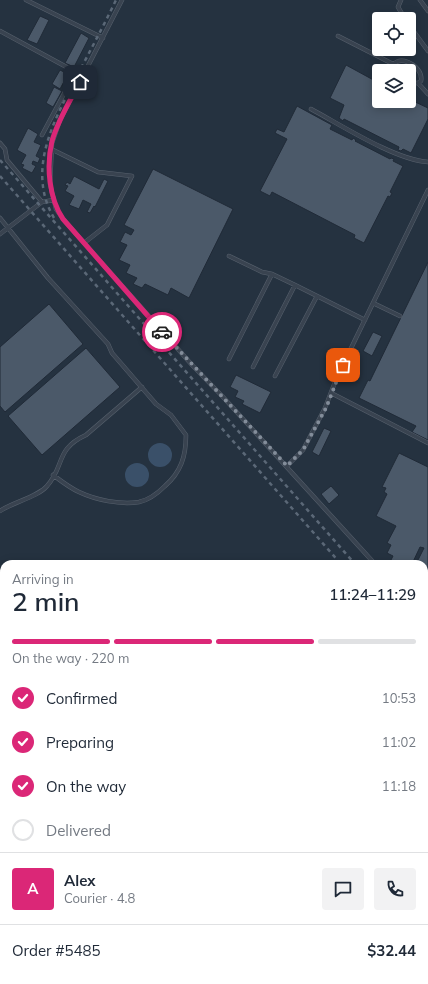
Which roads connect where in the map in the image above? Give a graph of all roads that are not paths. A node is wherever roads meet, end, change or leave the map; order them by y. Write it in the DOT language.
graph roads {
  1 [pos="26,0"];
  2 [pos="122,0"];
  3 [pos="401,0"];
  4 [pos="420,0"];
  5 [pos="428,11"];
  6 [pos="401,12"];
  7 [pos="0,31"];
  8 [pos="416,34"];
  9 [pos="338,36"];
  10 [pos="103,38"];
  11 [pos="428,51"];
  12 [pos="393,64"];
  13 [pos="410,64"];
  14 [pos="416,68"];
  15 [pos="418,83"];
  16 [pos="428,94"];
  17 [pos="311,109"];
  18 [pos="42,135"];
  19 [pos="0,143"];
  20 [pos="51,148"];
  21 [pos="428,162"];
  22 [pos="428,190"];
  23 [pos="54,200"];
  24 [pos="42,202"];
  25 [pos="0,218"];
  26 [pos="9,228"];
  27 [pos="0,234"];
  28 [pos="84,243"];
  29 [pos="229,256"];
  30 [pos="272,274"];
  31 [pos="296,285"];
  32 [pos="317,296"];
  33 [pos="374,303"];
  34 [pos="400,316"];
  35 [pos="365,320"];
  36 [pos="229,359"];
  37 [pos="253,367"];
  38 [pos="275,376"];
  39 [pos="142,387"];
  40 [pos="331,393"];
  41 [pos="428,443"];
  42 [pos="287,466"];
  43 [pos="53,475"];
  44 [pos="0,511"];
  45 [pos="371,560"];
  1 -- 10 [label="lane"];
  2 -- 10 [label="lane"];
  3 -- 6 [label="lane"];
  4 -- 5 [label="lane"];
  7 -- 18 [label="lane"];
  8 -- 11 [label="lane"];
  9 -- 12 [label="lane"];
  10 -- 20 [label="lane"];
  12 -- 13 [label="lane"];
  14 -- 15 [label="lane"];
  15 -- 16 [label="lane"];
  17 -- 21 [label="lane"];
  19 -- 24 [label="lane"];
  20 -- 23 [label="lane"];
  20 -- 28 [label="lane"];
  22 -- 33 [label="lane"];
  23 -- 24 [label="lane"];
  23 -- 28 [label="lane"];
  24 -- 26 [label="lane"];
  25 -- 26 [label="lane"];
  26 -- 27 [label="lane"];
  26 -- 39 [label="lane"];
  28 -- 42 [label="lane"];
  29 -- 30 [label="lane"];
  30 -- 31 [label="lane"];
  30 -- 36 [label="lane"];
  31 -- 32 [label="lane"];
  31 -- 37 [label="lane"];
  32 -- 35 [label="lane"];
  32 -- 38 [label="lane"];
  33 -- 34 [label="lane"];
  33 -- 35 [label="lane"];
  35 -- 40 [label="lane"];
  39 -- 43 [label="lane"];
  39 -- 43 [label="lane"];
  40 -- 41 [label="lane"];
  40 -- 42 [label="lane"];
  42 -- 45 [label="lane"];
  43 -- 44 [label="lane"];
}
